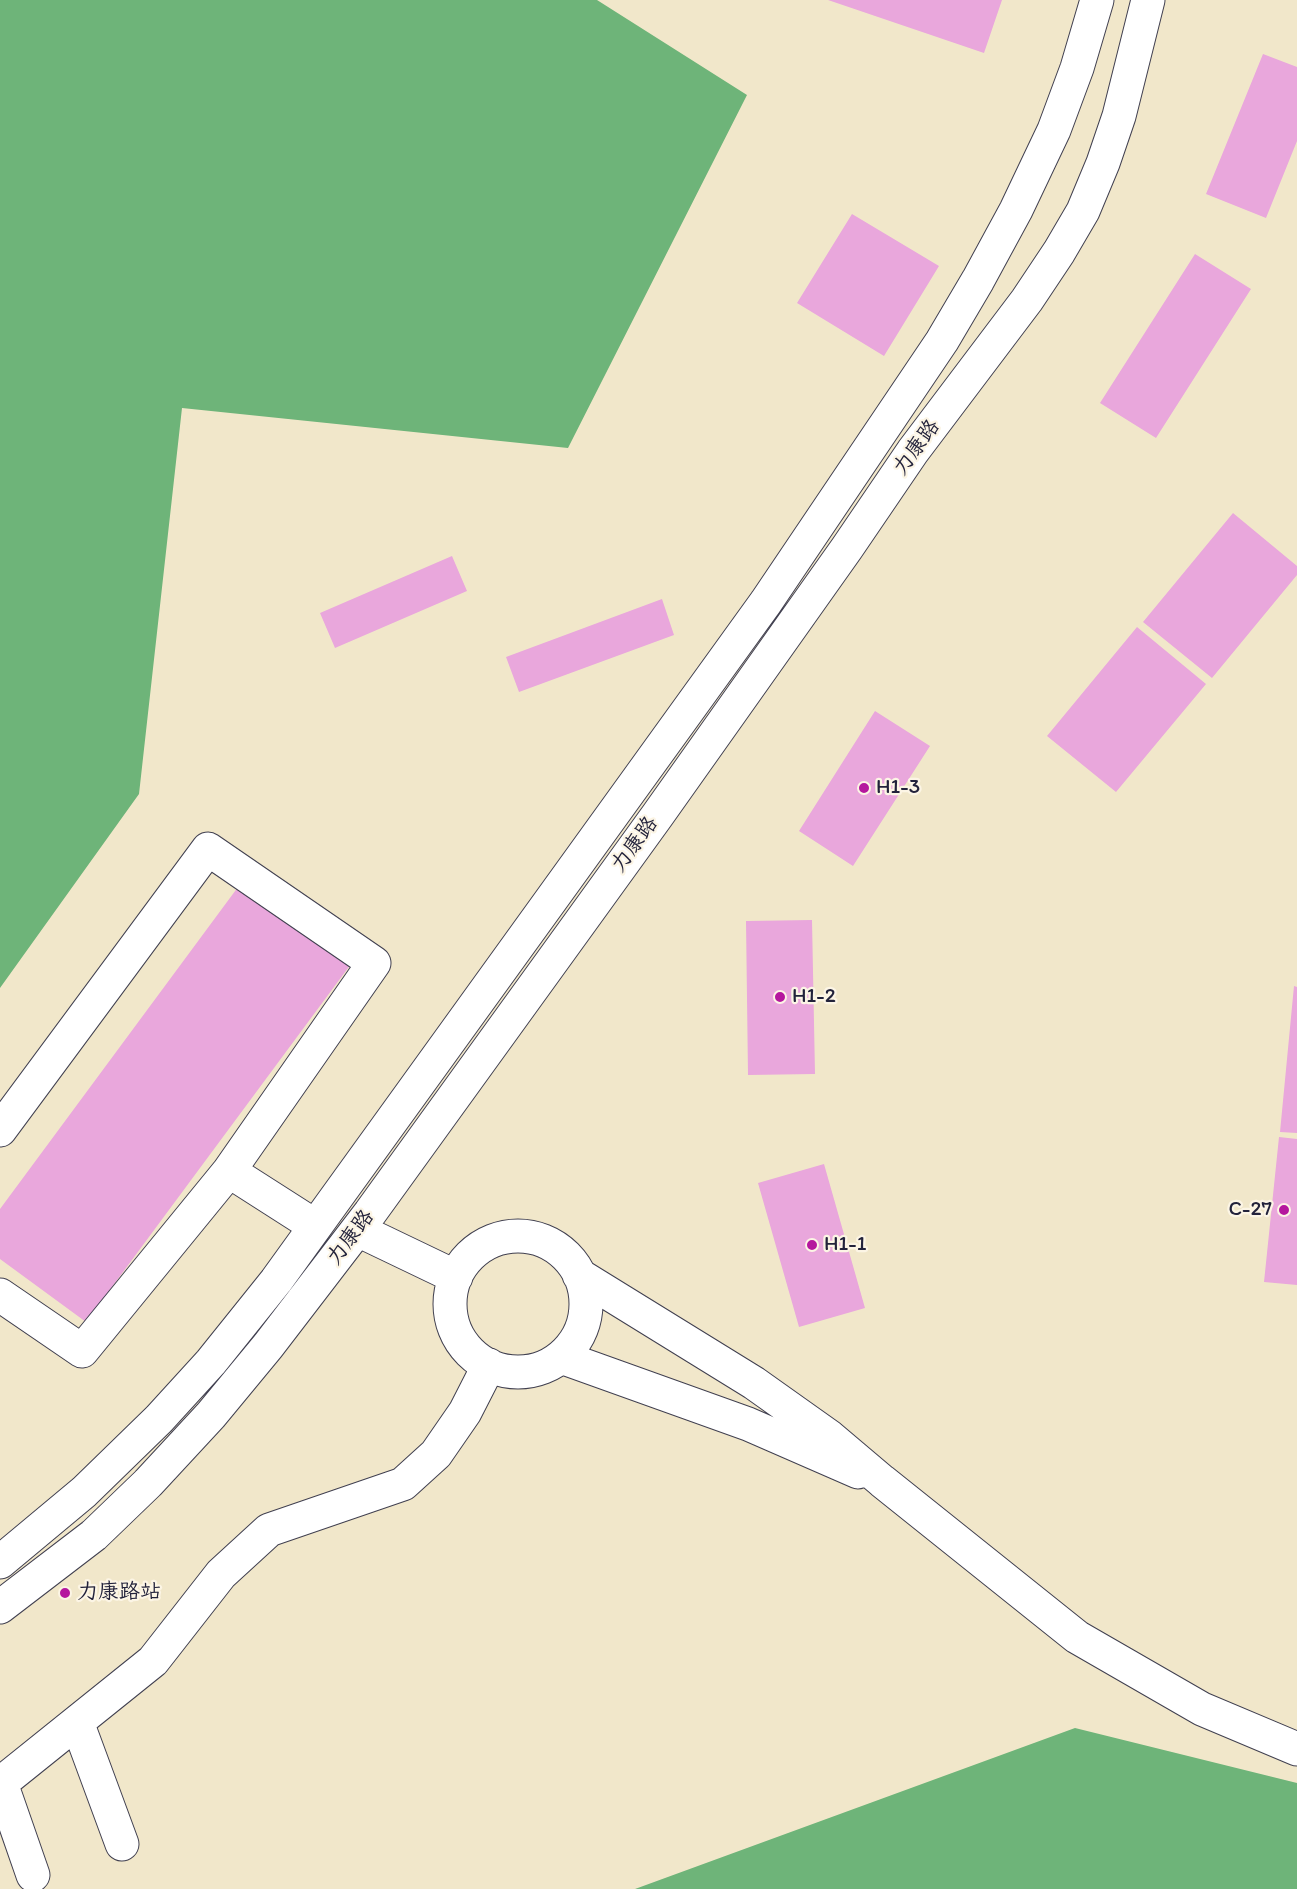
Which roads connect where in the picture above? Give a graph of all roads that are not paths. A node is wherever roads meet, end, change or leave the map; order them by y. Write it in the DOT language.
graph roads {
  1 [pos="1097,0"];
  2 [pos="1148,0"];
  3 [pos="0,1130"];
  4 [pos="229,1171"];
  5 [pos="315,1226"];
  6 [pos="358,1230"];
  7 [pos="579,1275"];
  8 [pos="456,1277"];
  9 [pos="0,1295"];
  10 [pos="561,1357"];
  11 [pos="489,1365"];
  12 [pos="882,1481"];
  13 [pos="0,1562"];
  14 [pos="0,1607"];
  15 [pos="77,1722"];
  16 [pos="1297,1749"];
  17 [pos="1,1783"];
  18 [pos="123,1844"];
  19 [pos="33,1875"];
  1 -- 5 [label="street, 力康路"];
  2 -- 6 [label="street, 力康路"];
  3 -- 4 [label="street"];
  4 -- 5 [label="street"];
  4 -- 9 [label="street"];
  5 -- 13 [label="street, 力康路"];
  6 -- 8 [label="street"];
  6 -- 14 [label="street, 力康路"];
  7 -- 8 [label="street"];
  7 -- 10 [label="street"];
  7 -- 12 [label="street"];
  8 -- 11 [label="street"];
  10 -- 11 [label="street"];
  10 -- 12 [label="street"];
  11 -- 15 [label="street"];
  12 -- 16 [label="street"];
  15 -- 17 [label="street"];
  15 -- 18 [label="street"];
  17 -- 19 [label="street"];
}
